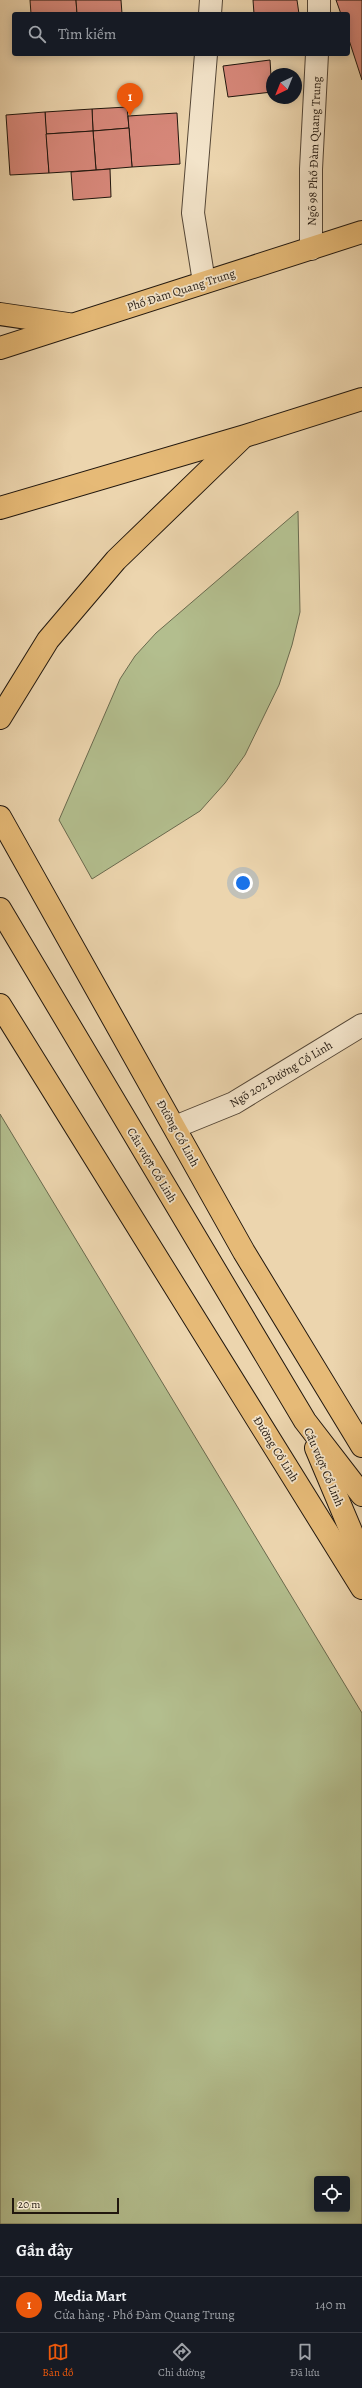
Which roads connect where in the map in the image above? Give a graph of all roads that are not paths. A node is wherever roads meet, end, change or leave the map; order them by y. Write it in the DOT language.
graph roads {
  1 [pos="211,0"];
  2 [pos="319,0"];
  3 [pos="210,12"];
  4 [pos="319,12"];
  5 [pos="206,56"];
  6 [pos="317,56"];
  7 [pos="362,232"];
  8 [pos="311,249"];
  9 [pos="204,282"];
  10 [pos="0,314"];
  11 [pos="73,325"];
  12 [pos="0,348"];
  13 [pos="362,398"];
  14 [pos="245,436"];
  15 [pos="0,508"];
  16 [pos="0,718"];
  17 [pos="0,817"];
  18 [pos="0,909"];
  19 [pos="0,1005"];
  20 [pos="362,1025"];
  21 [pos="175,1127"];
  22 [pos="305,1421"];
  23 [pos="362,1446"];
  24 [pos="362,1495"];
  25 [pos="362,1557"];
  26 [pos="362,1588"];
  1 -- 3 [label="street"];
  2 -- 4 [label="street"];
  5 -- 9 [label="street"];
  6 -- 8 [label="street, Ngõ 98 Phố Đàm Quang Trung"];
  7 -- 8 [label="main road, Phố Đàm Quang Trung"];
  8 -- 9 [label="main road, Phố Đàm Quang Trung"];
  9 -- 11 [label="main road, Phố Đàm Quang Trung"];
  10 -- 11 [label="main road"];
  11 -- 12 [label="main road, Phố Đàm Quang Trung"];
  13 -- 14 [label="main road"];
  14 -- 15 [label="main road"];
  14 -- 16 [label="main road"];
  17 -- 21 [label="main road, Đường Cổ Linh"];
  18 -- 22 [label="main road, Cầu vượt Cổ Linh"];
  19 -- 26 [label="main road, Đường Cổ Linh"];
  20 -- 21 [label="street, Ngõ 202 Đường Cổ Linh"];
  21 -- 23 [label="main road, Đường Cổ Linh"];
  22 -- 24 [label="main road, Cầu vượt Cổ Linh"];
  22 -- 25 [label="main road, Cầu vượt Cổ Linh"];
}
